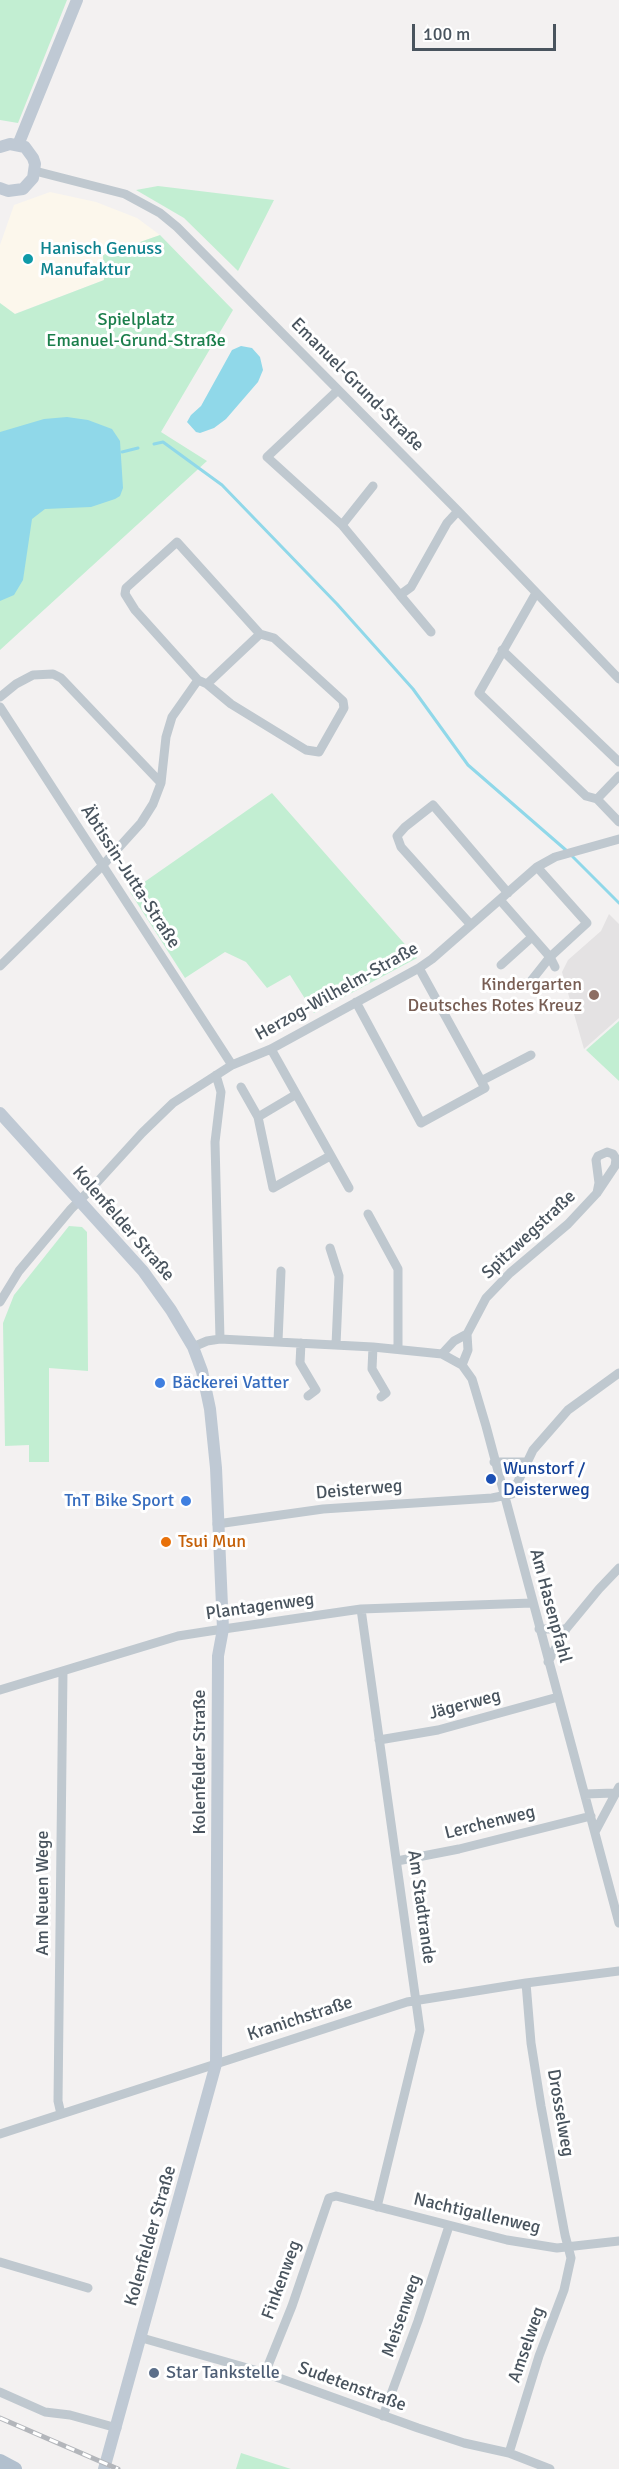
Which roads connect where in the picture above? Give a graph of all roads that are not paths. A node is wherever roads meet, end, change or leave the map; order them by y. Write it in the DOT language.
graph roads {
  1 [pos="77,0"];
  2 [pos="18,145"];
  3 [pos="0,147"];
  4 [pos="35,171"];
  5 [pos="0,190"];
  6 [pos="338,390"];
  7 [pos="373,486"];
  8 [pos="458,511"];
  9 [pos="342,525"];
  10 [pos="536,593"];
  11 [pos="400,595"];
  12 [pos="430,632"];
  13 [pos="260,634"];
  14 [pos="502,650"];
  15 [pos="619,679"];
  16 [pos="202,682"];
  17 [pos="0,697"];
  18 [pos="0,706"];
  19 [pos="619,762"];
  20 [pos="619,776"];
  21 [pos="161,783"];
  22 [pos="597,799"];
  23 [pos="619,822"];
  24 [pos="619,839"];
  25 [pos="103,865"];
  26 [pos="537,867"];
  27 [pos="508,892"];
  28 [pos="500,900"];
  29 [pos="471,925"];
  30 [pos="531,937"];
  31 [pos="550,957"];
  32 [pos="501,965"];
  33 [pos="0,966"];
  34 [pos="555,967"];
  35 [pos="419,968"];
  36 [pos="527,986"];
  37 [pos="356,1002"];
  38 [pos="271,1049"];
  39 [pos="531,1055"];
  40 [pos="232,1065"];
  41 [pos="216,1075"];
  42 [pos="481,1082"];
  43 [pos="241,1087"];
  44 [pos="295,1095"];
  45 [pos="0,1113"];
  46 [pos="258,1117"];
  47 [pos="330,1156"];
  48 [pos="349,1188"];
  49 [pos="597,1193"];
  50 [pos="80,1200"];
  51 [pos="368,1214"];
  52 [pos="330,1248"];
  53 [pos="281,1271"];
  54 [pos="0,1302"];
  55 [pos="467,1334"];
  56 [pos="220,1339"];
  57 [pos="278,1341"];
  58 [pos="301,1343"];
  59 [pos="336,1345"];
  60 [pos="193,1347"];
  61 [pos="373,1347"];
  62 [pos="398,1349"];
  63 [pos="442,1354"];
  64 [pos="462,1365"];
  65 [pos="619,1373"];
  66 [pos="309,1396"];
  67 [pos="381,1397"];
  68 [pos="494,1462"];
  69 [pos="526,1462"];
  70 [pos="504,1497"];
  71 [pos="217,1524"];
  72 [pos="619,1569"];
  73 [pos="532,1603"];
  74 [pos="361,1609"];
  75 [pos="223,1629"];
  76 [pos="539,1629"];
  77 [pos="567,1629"];
  78 [pos="548,1662"];
  79 [pos="63,1671"];
  80 [pos="0,1690"];
  81 [pos="558,1697"];
  82 [pos="379,1740"];
  83 [pos="617,1790"];
  84 [pos="585,1794"];
  85 [pos="591,1816"];
  86 [pos="595,1832"];
  87 [pos="397,1861"];
  88 [pos="619,1923"];
  89 [pos="619,1971"];
  90 [pos="526,1983"];
  91 [pos="417,2000"];
  92 [pos="216,2064"];
  93 [pos="61,2114"];
  94 [pos="0,2134"];
  95 [pos="329,2198"];
  96 [pos="377,2207"];
  97 [pos="449,2226"];
  98 [pos="619,2241"];
  99 [pos="570,2248"];
  100 [pos="0,2262"];
  101 [pos="88,2288"];
  102 [pos="142,2338"];
  103 [pos="265,2373"];
  104 [pos="0,2392"];
  105 [pos="383,2416"];
  106 [pos="117,2428"];
  107 [pos="509,2453"];
  108 [pos="0,2461"];
  109 [pos="15,2469"];
  110 [pos="104,2469"];
  111 [pos="550,2469"];
  1 -- 2 [label="main road"];
  2 -- 3 [label="main road"];
  2 -- 4 [label="main road"];
  4 -- 5 [label="main road"];
  4 -- 6 [label="street, Emanuel-Grund-Straße"];
  6 -- 8 [label="street, Emanuel-Grund-Straße"];
  6 -- 9 [label="street"];
  7 -- 9 [label="street"];
  8 -- 10 [label="street, Emanuel-Grund-Straße"];
  8 -- 11 [label="street"];
  9 -- 11 [label="street"];
  10 -- 14 [label="street"];
  10 -- 15 [label="street, Emanuel-Grund-Straße"];
  11 -- 12 [label="street"];
  13 -- 16 [label="street"];
  13 -- 16 [label="street"];
  13 -- 16 [label="street"];
  14 -- 19 [label="street"];
  14 -- 22 [label="street"];
  16 -- 21 [label="street"];
  17 -- 21 [label="street"];
  18 -- 25 [label="street, Äbtissin-Jutta-Straße"];
  20 -- 22 [label="street"];
  21 -- 25 [label="street"];
  22 -- 23 [label="street"];
  24 -- 26 [label="street, Herzog-Wilhelm-Straße"];
  25 -- 33 [label="street"];
  25 -- 40 [label="street, Äbtissin-Jutta-Straße"];
  26 -- 27 [label="street, Herzog-Wilhelm-Straße"];
  26 -- 31 [label="street"];
  27 -- 28 [label="street, Herzog-Wilhelm-Straße"];
  27 -- 29 [label="street"];
  28 -- 29 [label="street, Herzog-Wilhelm-Straße"];
  28 -- 30 [label="street"];
  29 -- 35 [label="street, Herzog-Wilhelm-Straße"];
  30 -- 31 [label="street"];
  30 -- 32 [label="street"];
  31 -- 34 [label="street"];
  31 -- 36 [label="street"];
  35 -- 37 [label="street, Herzog-Wilhelm-Straße"];
  35 -- 42 [label="street"];
  37 -- 38 [label="street, Herzog-Wilhelm-Straße"];
  37 -- 42 [label="street"];
  38 -- 40 [label="street, Herzog-Wilhelm-Straße"];
  38 -- 44 [label="street"];
  39 -- 42 [label="street"];
  40 -- 41 [label="street, Herzog-Wilhelm-Straße"];
  41 -- 50 [label="street, Herzog-Wilhelm-Straße"];
  41 -- 56 [label="street"];
  43 -- 46 [label="street"];
  44 -- 46 [label="street"];
  44 -- 47 [label="street"];
  45 -- 50 [label="main road, Kolenfelder Straße"];
  46 -- 47 [label="street"];
  47 -- 48 [label="street"];
  49 -- 55 [label="street, Spitzwegstraße"];
  50 -- 54 [label="street, Herzog-Wilhelm-Straße"];
  50 -- 60 [label="main road, Kolenfelder Straße"];
  51 -- 62 [label="street"];
  52 -- 59 [label="street"];
  53 -- 57 [label="street"];
  55 -- 63 [label="street, Spitzwegstraße"];
  55 -- 64 [label="street, Spitzwegstraße"];
  56 -- 57 [label="street"];
  56 -- 60 [label="street"];
  57 -- 58 [label="street"];
  58 -- 59 [label="street"];
  58 -- 66 [label="street"];
  59 -- 61 [label="street"];
  60 -- 71 [label="main road, Kolenfelder Straße"];
  61 -- 62 [label="street"];
  61 -- 67 [label="street"];
  62 -- 63 [label="street"];
  63 -- 64 [label="street"];
  64 -- 68 [label="street, Am Hasenpfahl"];
  65 -- 69 [label="street"];
  68 -- 69 [label="street"];
  68 -- 70 [label="street, Am Hasenpfahl"];
  69 -- 70 [label="street"];
  70 -- 71 [label="street, Deisterweg"];
  70 -- 73 [label="street, Am Hasenpfahl"];
  71 -- 75 [label="main road, Kolenfelder Straße"];
  72 -- 77 [label="street"];
  73 -- 74 [label="street, Plantagenweg"];
  73 -- 76 [label="street, Am Hasenpfahl"];
  74 -- 75 [label="street, Plantagenweg"];
  74 -- 82 [label="street, Am Stadtrande"];
  75 -- 79 [label="street, Plantagenweg"];
  75 -- 92 [label="main road, Kolenfelder Straße"];
  76 -- 77 [label="street"];
  76 -- 78 [label="street, Am Hasenpfahl"];
  77 -- 78 [label="street"];
  78 -- 81 [label="street, Am Hasenpfahl"];
  79 -- 80 [label="street, Plantagenweg"];
  79 -- 93 [label="street, Am Neuen Wege"];
  81 -- 82 [label="street, Jägerweg"];
  81 -- 84 [label="street, Am Hasenpfahl"];
  82 -- 87 [label="street, Am Stadtrande"];
  83 -- 84 [label="street"];
  83 -- 86 [label="street"];
  84 -- 85 [label="street, Am Hasenpfahl"];
  85 -- 86 [label="street, Am Hasenpfahl"];
  85 -- 87 [label="street, Lerchenweg"];
  86 -- 88 [label="street, Am Hasenpfahl"];
  87 -- 91 [label="street, Am Stadtrande"];
  89 -- 90 [label="street, Kranichstraße"];
  90 -- 91 [label="street, Kranichstraße"];
  90 -- 99 [label="street, Drosselweg"];
  91 -- 92 [label="street, Kranichstraße"];
  91 -- 96 [label="street, Am Stadtrande"];
  92 -- 93 [label="street, Kranichstraße"];
  92 -- 102 [label="main road, Kolenfelder Straße"];
  93 -- 94 [label="street, Kranichstraße"];
  95 -- 96 [label="street, Nachtigallenweg"];
  95 -- 103 [label="street, Finkenweg"];
  96 -- 97 [label="street, Nachtigallenweg"];
  97 -- 99 [label="street, Nachtigallenweg"];
  97 -- 105 [label="street, Meisenweg"];
  98 -- 99 [label="street, Nachtigallenweg"];
  99 -- 107 [label="street, Amselweg"];
  100 -- 101 [label="street"];
  102 -- 103 [label="street, Sudetenstraße"];
  102 -- 106 [label="main road, Kolenfelder Straße"];
  103 -- 105 [label="street, Sudetenstraße"];
  104 -- 106 [label="street"];
  105 -- 107 [label="street, Sudetenstraße"];
  106 -- 110 [label="main road, Kolenfelder Straße"];
  107 -- 111 [label="street, Sudetenstraße"];
  108 -- 109 [label="main road"];
}
